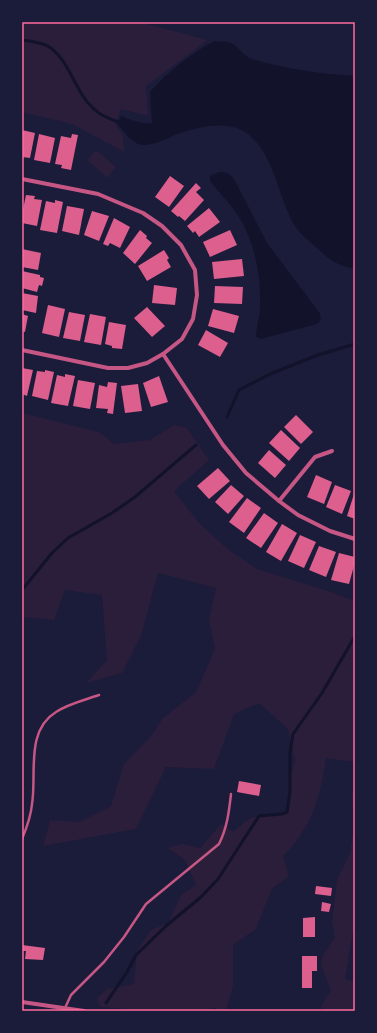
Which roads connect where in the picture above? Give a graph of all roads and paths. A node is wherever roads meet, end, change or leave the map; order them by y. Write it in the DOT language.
graph roads {
  1 [pos="22,180"];
  2 [pos="22,350"];
  3 [pos="163,354"];
  4 [pos="332,451"];
  5 [pos="279,501"];
  6 [pos="355,539"];
  7 [pos="99,695"];
  8 [pos="231,794"];
  9 [pos="22,839"];
  10 [pos="22,1002"];
  11 [pos="65,1008"];
  12 [pos="84,1011"];
  1 -- 3 [label="street"];
  2 -- 3 [label="street"];
  3 -- 5 [label="street"];
  4 -- 5 [label="street"];
  5 -- 6 [label="street"];
  7 -- 9 [label="lane"];
  8 -- 11 [label="lane"];
  10 -- 11 [label="street"];
  11 -- 12 [label="street"];
}
